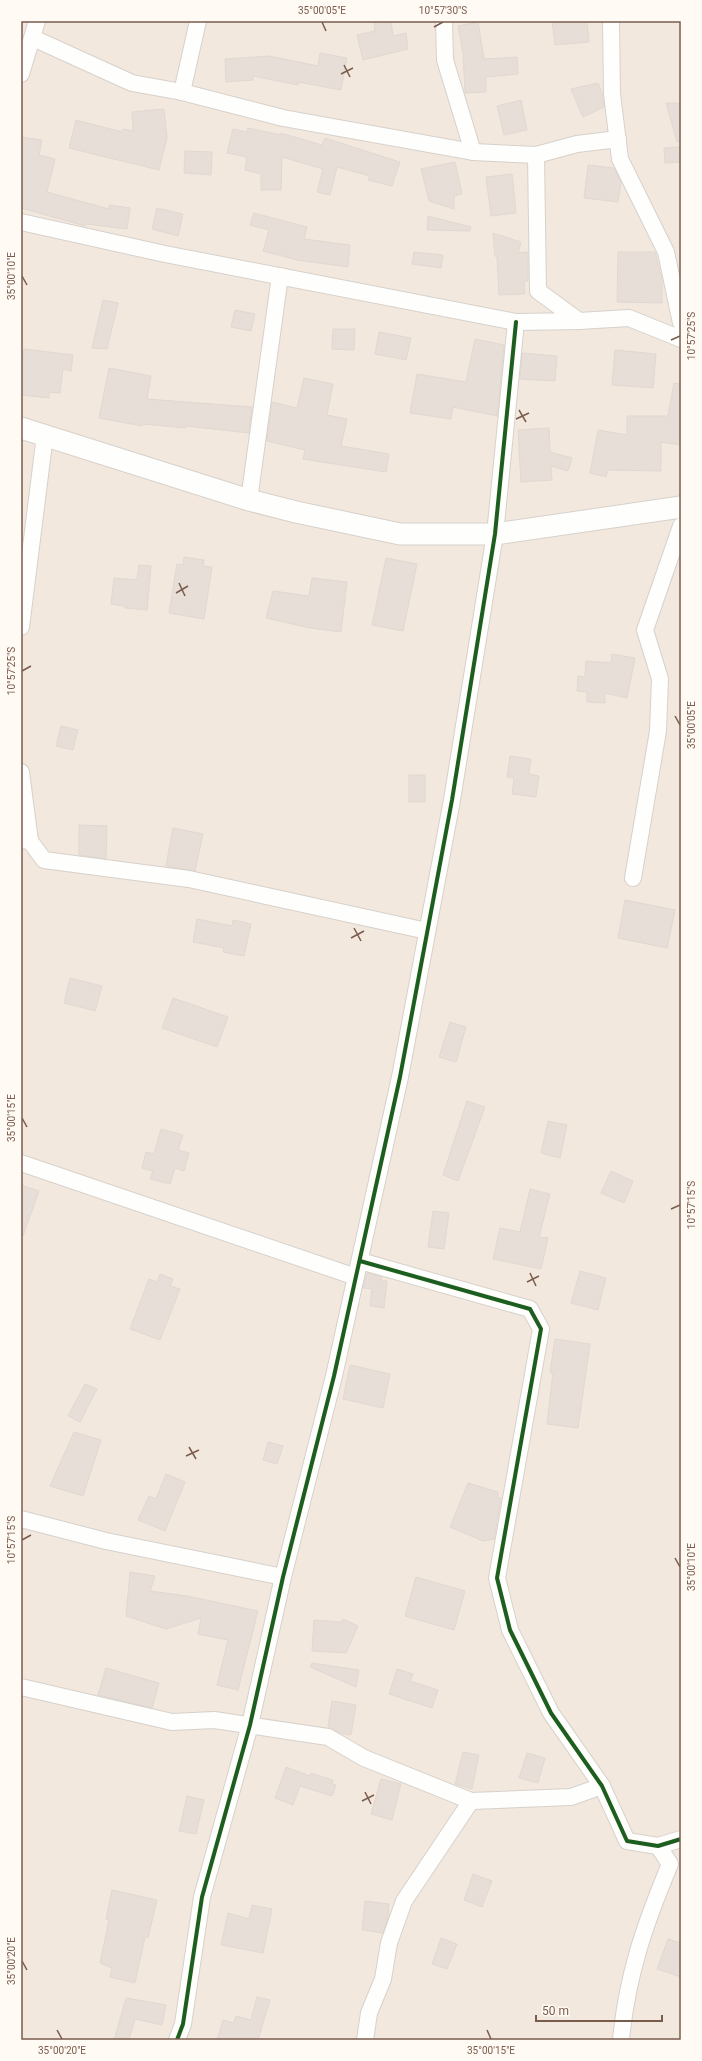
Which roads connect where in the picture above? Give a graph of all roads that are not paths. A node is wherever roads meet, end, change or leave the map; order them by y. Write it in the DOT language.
graph roads {
  1 [pos="37,21"];
  2 [pos="198,21"];
  3 [pos="444,21"];
  4 [pos="611,21"];
  5 [pos="33,38"];
  6 [pos="21,74"];
  7 [pos="182,92"];
  8 [pos="618,139"];
  9 [pos="473,152"];
  10 [pos="536,156"];
  11 [pos="21,222"];
  12 [pos="280,276"];
  13 [pos="516,322"];
  14 [pos="579,322"];
  15 [pos="681,323"];
  16 [pos="681,339"];
  17 [pos="21,428"];
  18 [pos="45,435"];
  19 [pos="249,500"];
  20 [pos="681,507"];
  21 [pos="681,526"];
  22 [pos="495,534"];
  23 [pos="21,627"];
  24 [pos="21,772"];
  25 [pos="25,841"];
  26 [pos="632,878"];
  27 [pos="427,931"];
  28 [pos="21,1163"];
  29 [pos="360,1261"];
  30 [pos="356,1277"];
  31 [pos="21,1519"];
  32 [pos="283,1577"];
  33 [pos="21,1686"];
  34 [pos="250,1725"];
  35 [pos="602,1786"];
  36 [pos="471,1801"];
  37 [pos="681,1839"];
  38 [pos="658,1846"];
  39 [pos="177,2040"];
  40 [pos="365,2040"];
  41 [pos="621,2040"];
  1 -- 5 [label="street"];
  2 -- 7 [label="street"];
  3 -- 9 [label="street"];
  4 -- 8 [label="street"];
  5 -- 6 [label="street"];
  5 -- 7 [label="street"];
  7 -- 9 [label="street"];
  8 -- 10 [label="street"];
  8 -- 15 [label="street"];
  9 -- 10 [label="street"];
  10 -- 14 [label="street"];
  11 -- 12 [label="street"];
  12 -- 13 [label="street"];
  12 -- 19 [label="street"];
  13 -- 14 [label="street"];
  13 -- 22 [label="street"];
  14 -- 16 [label="street"];
  17 -- 18 [label="street"];
  18 -- 19 [label="street"];
  18 -- 23 [label="street"];
  19 -- 22 [label="street"];
  20 -- 22 [label="street"];
  21 -- 26 [label="street"];
  22 -- 27 [label="street"];
  24 -- 25 [label="street"];
  25 -- 27 [label="street"];
  27 -- 29 [label="street"];
  28 -- 30 [label="street"];
  29 -- 30 [label="street"];
  29 -- 35 [label="street"];
  30 -- 32 [label="street"];
  31 -- 32 [label="street"];
  32 -- 34 [label="street"];
  33 -- 34 [label="street"];
  34 -- 36 [label="street"];
  34 -- 39 [label="street"];
  35 -- 36 [label="street"];
  35 -- 38 [label="street"];
  36 -- 40 [label="street"];
  37 -- 38 [label="street"];
  38 -- 41 [label="street"];
}
